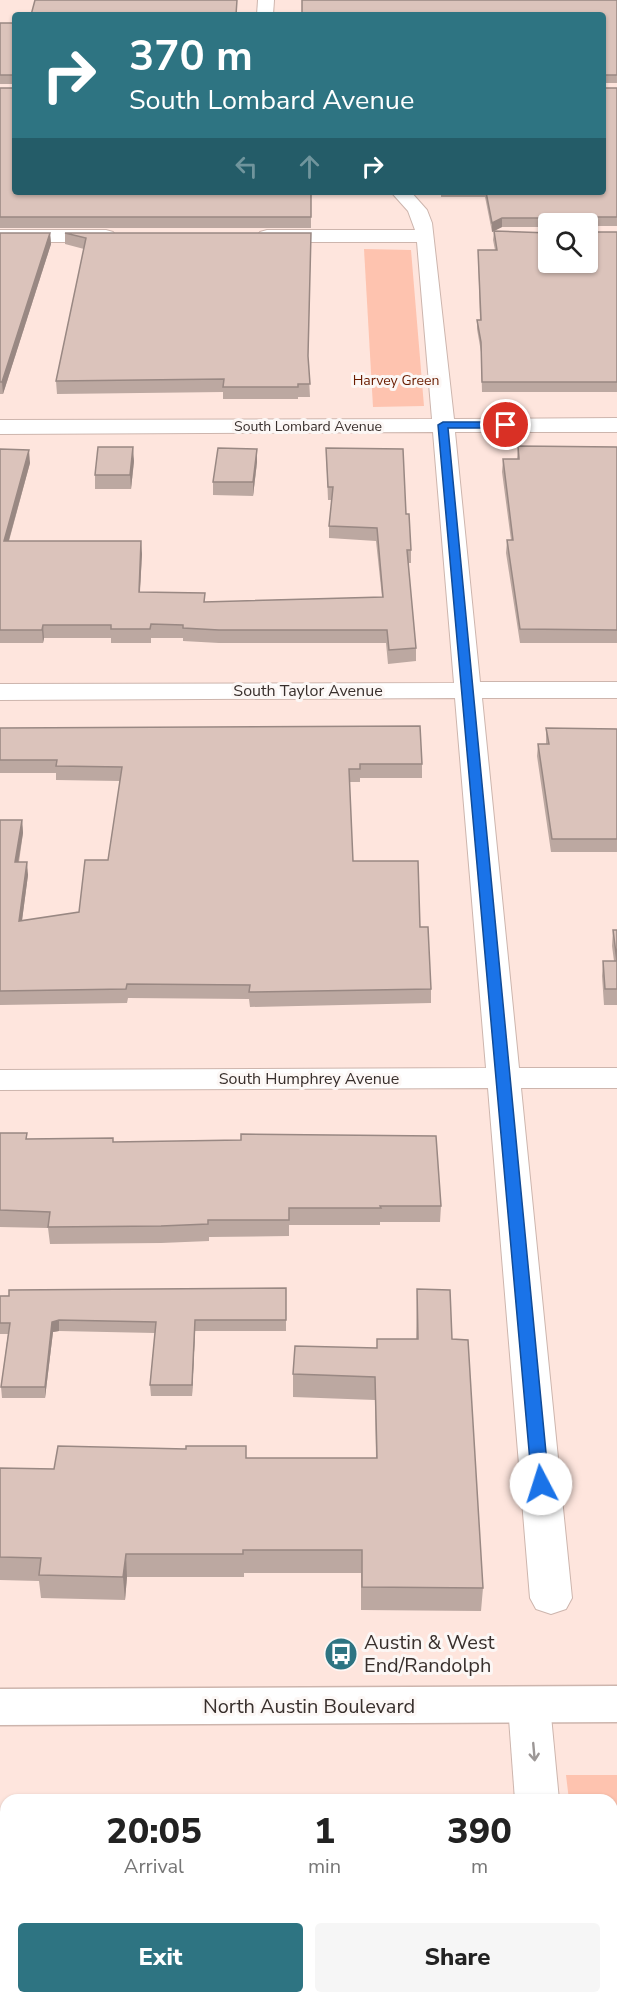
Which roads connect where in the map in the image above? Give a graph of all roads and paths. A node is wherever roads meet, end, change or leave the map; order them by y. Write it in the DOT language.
graph roads {
  1 [pos="403,195"];
  2 [pos="0,236"];
  3 [pos="126,236"];
  4 [pos="251,236"];
  5 [pos="425,236"];
  6 [pos="443,425"];
  7 [pos="617,425"];
  8 [pos="0,427"];
  9 [pos="617,690"];
  10 [pos="467,691"];
  11 [pos="0,692"];
  12 [pos="617,1078"];
  13 [pos="503,1079"];
  14 [pos="0,1080"];
  15 [pos="551,1598"];
  16 [pos="617,1704"];
  17 [pos="529,1705"];
  18 [pos="0,1707"];
  19 [pos="536,1794"];
  1 -- 5 [label="street"];
  2 -- 3 [label="street"];
  4 -- 5 [label="street"];
  5 -- 6 [label="street"];
  6 -- 7 [label="street, South Lombard Avenue"];
  6 -- 8 [label="street, South Lombard Avenue"];
  6 -- 10 [label="street"];
  9 -- 10 [label="street, South Taylor Avenue"];
  10 -- 11 [label="street, South Taylor Avenue"];
  10 -- 13 [label="street"];
  12 -- 13 [label="street, South Humphrey Avenue"];
  13 -- 14 [label="street, South Humphrey Avenue"];
  13 -- 15 [label="street"];
  16 -- 17 [label="street, North Austin Boulevard"];
  17 -- 18 [label="street, North Austin Boulevard"];
  17 -- 19 [label="street, one-way"];
}
